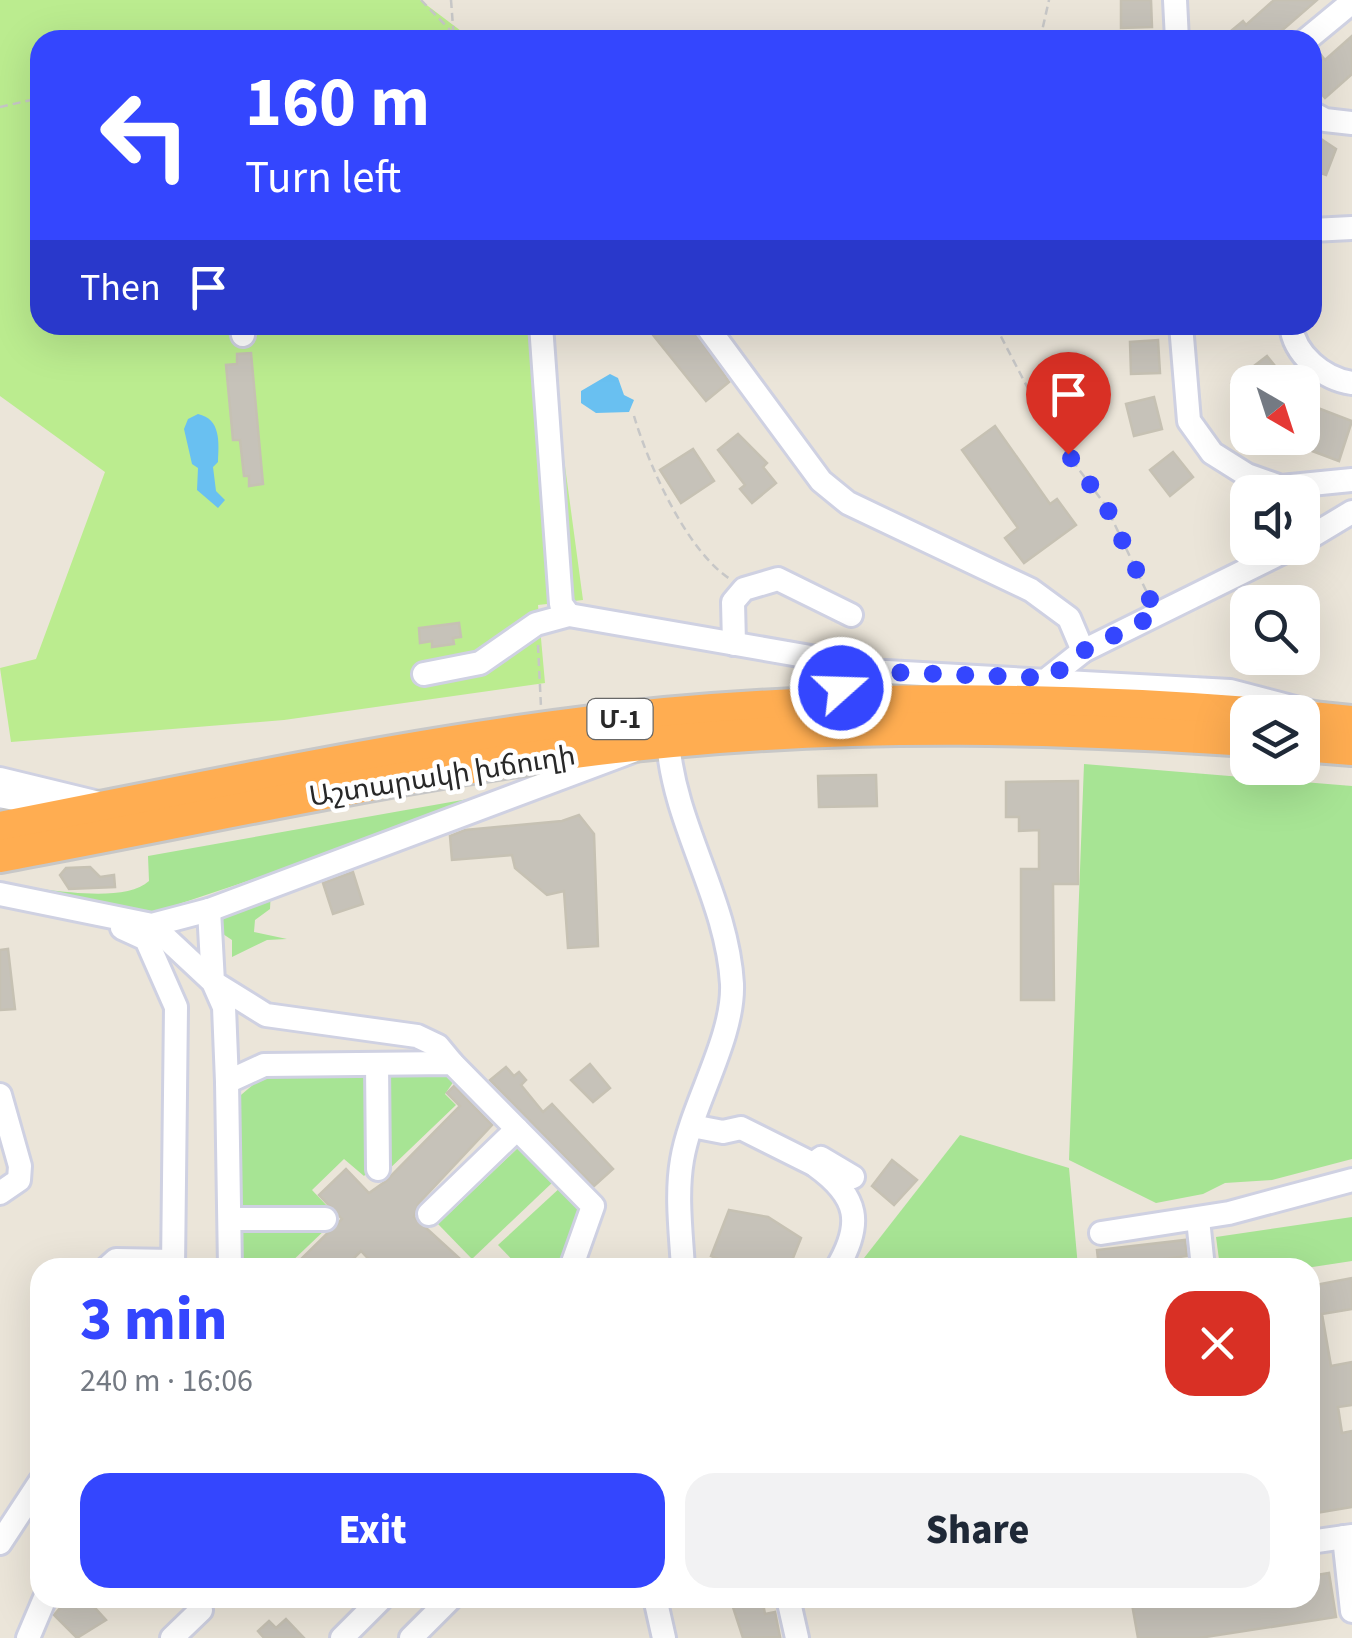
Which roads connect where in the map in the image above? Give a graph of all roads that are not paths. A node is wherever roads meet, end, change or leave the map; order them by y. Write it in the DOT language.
graph roads {
  1 [pos="1176,0"];
  2 [pos="1352,2"];
  3 [pos="1177,30"];
  4 [pos="1318,30"];
  5 [pos="1322,118"];
  6 [pos="1352,123"];
  7 [pos="1352,228"];
  8 [pos="1322,230"];
  9 [pos="542,335"];
  10 [pos="713,335"];
  11 [pos="726,335"];
  12 [pos="1182,335"];
  13 [pos="1295,335"];
  14 [pos="724,351"];
  15 [pos="1352,384"];
  16 [pos="1352,480"];
  17 [pos="1352,512"];
  18 [pos="1320,531"];
  19 [pos="1256,565"];
  20 [pos="569,615"];
  21 [pos="852,615"];
  22 [pos="734,644"];
  23 [pos="1083,651"];
  24 [pos="424,674"];
  25 [pos="857,674"];
  26 [pos="1050,678"];
  27 [pos="885,700"];
  28 [pos="824,702"];
  29 [pos="1230,712"];
  30 [pos="1320,723"];
  31 [pos="1348,731"];
  32 [pos="1230,739"];
  33 [pos="1320,740"];
  34 [pos="655,743"];
  35 [pos="0,779"];
  36 [pos="0,796"];
  37 [pos="97,809"];
  38 [pos="0,828"];
  39 [pos="0,856"];
  40 [pos="0,894"];
  41 [pos="209,910"];
  42 [pos="87,912"];
  43 [pos="152,925"];
  44 [pos="212,982"];
  45 [pos="452,1063"];
  46 [pos="377,1064"];
  47 [pos="228,1082"];
  48 [pos="0,1095"];
  49 [pos="692,1126"];
  50 [pos="517,1129"];
  51 [pos="814,1164"];
  52 [pos="378,1169"];
  53 [pos="853,1177"];
  54 [pos="1352,1180"];
  55 [pos="0,1192"];
  56 [pos="429,1214"];
  57 [pos="230,1219"];
  58 [pos="324,1219"];
  59 [pos="1198,1219"];
  60 [pos="1101,1234"];
  61 [pos="173,1258"];
  62 [pos="230,1258"];
  63 [pos="575,1258"];
  64 [pos="683,1258"];
  65 [pos="842,1258"];
  66 [pos="1202,1258"];
  67 [pos="30,1497"];
  68 [pos="1348,1536"];
  69 [pos="1320,1540"];
  70 [pos="0,1543"];
  71 [pos="41,1608"];
  72 [pos="372,1608"];
  73 [pos="441,1608"];
  74 [pos="657,1608"];
  75 [pos="790,1608"];
  76 [pos="201,1610"];
  77 [pos="1352,1611"];
  78 [pos="28,1638"];
  79 [pos="172,1638"];
  80 [pos="342,1638"];
  81 [pos="411,1638"];
  82 [pos="664,1638"];
  83 [pos="797,1638"];
  1 -- 3 [label="street"];
  2 -- 4 [label="street"];
  5 -- 6 [label="street"];
  7 -- 8 [label="street"];
  9 -- 20 [label="street"];
  10 -- 14 [label="street"];
  11 -- 14 [label="street"];
  12 -- 16 [label="street"];
  13 -- 15 [label="street"];
  14 -- 23 [label="street"];
  17 -- 18 [label="street"];
  19 -- 23 [label="street"];
  20 -- 22 [label="street"];
  20 -- 24 [label="street"];
  21 -- 22 [label="street"];
  22 -- 25 [label="street"];
  23 -- 26 [label="street"];
  25 -- 26 [label="street"];
  25 -- 27 [label="street"];
  25 -- 28 [label="street"];
  26 -- 31 [label="street"];
  27 -- 28 [label="highway, Աշտարակի խճուղի / Մ-1"];
  27 -- 29 [label="highway, Աշտարակի խճուղի / Մ-1"];
  28 -- 37 [label="highway, Աշտարակի խճուղի / Մ-1"];
  30 -- 31 [label="highway"];
  31 -- 33 [label="highway"];
  32 -- 34 [label="highway, Աշտարակի խճուղի / Մ-1"];
  34 -- 39 [label="highway, Աշտարակի խճուղի / Մ-1"];
  34 -- 41 [label="street"];
  34 -- 49 [label="street"];
  35 -- 37 [label="street"];
  36 -- 37 [label="street"];
  37 -- 38 [label="highway, Աշտարակի խճուղի / Մ-1"];
  40 -- 42 [label="street"];
  41 -- 43 [label="street"];
  41 -- 44 [label="street"];
  42 -- 43 [label="street"];
  42 -- 61 [label="street"];
  43 -- 44 [label="street"];
  44 -- 45 [label="street"];
  44 -- 47 [label="street"];
  45 -- 46 [label="street"];
  45 -- 50 [label="street"];
  46 -- 47 [label="street"];
  46 -- 52 [label="street"];
  47 -- 57 [label="street"];
  48 -- 55 [label="street"];
  49 -- 51 [label="street"];
  49 -- 64 [label="street"];
  50 -- 56 [label="street"];
  50 -- 63 [label="street"];
  51 -- 53 [label="street"];
  51 -- 65 [label="street"];
  54 -- 59 [label="street"];
  57 -- 58 [label="street"];
  57 -- 62 [label="street"];
  59 -- 60 [label="street"];
  59 -- 66 [label="street"];
  67 -- 70 [label="street"];
  68 -- 69 [label="street"];
  68 -- 77 [label="street"];
  71 -- 78 [label="street"];
  72 -- 80 [label="street"];
  73 -- 81 [label="street"];
  74 -- 82 [label="street"];
  75 -- 83 [label="street"];
  76 -- 79 [label="street"];
}
